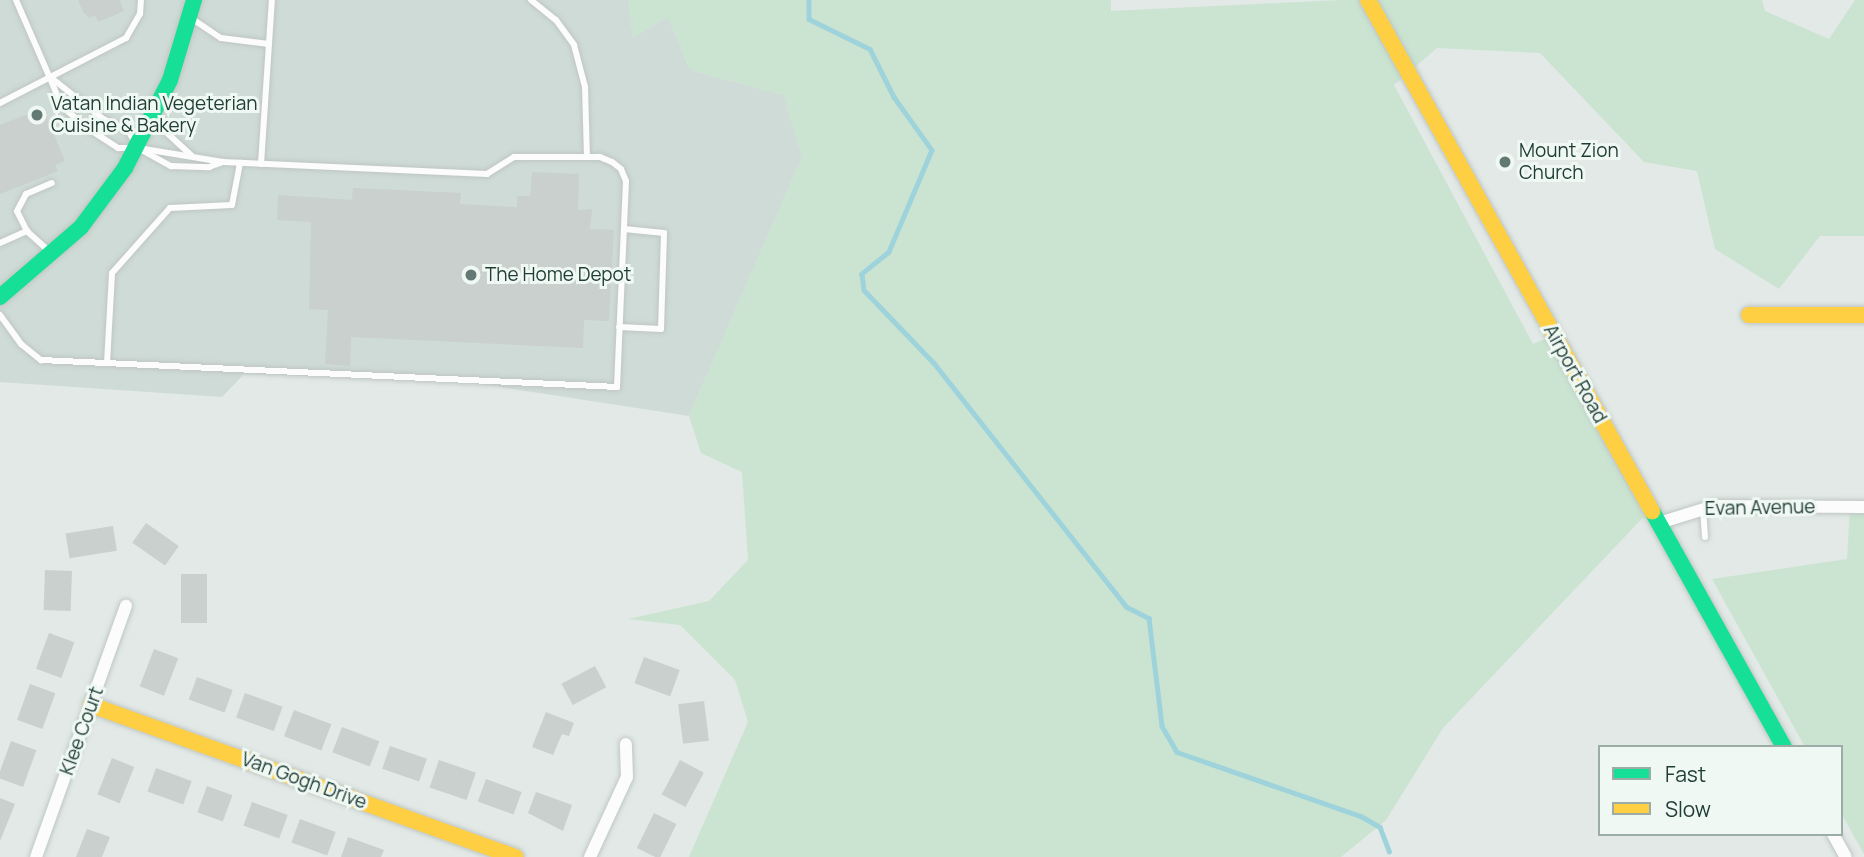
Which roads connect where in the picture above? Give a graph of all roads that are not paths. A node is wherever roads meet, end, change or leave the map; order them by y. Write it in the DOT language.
graph roads {
  1 [pos="16,0"];
  2 [pos="141,0"];
  3 [pos="194,0"];
  4 [pos="272,0"];
  5 [pos="531,0"];
  6 [pos="1368,0"];
  7 [pos="191,18"];
  8 [pos="269,44"];
  9 [pos="49,76"];
  10 [pos="0,103"];
  11 [pos="153,120"];
  12 [pos="138,148"];
  13 [pos="192,156"];
  14 [pos="587,157"];
  15 [pos="223,162"];
  16 [pos="240,163"];
  17 [pos="261,164"];
  18 [pos="52,183"];
  19 [pos="624,229"];
  20 [pos="27,231"];
  21 [pos="0,243"];
  22 [pos="53,254"];
  23 [pos="0,297"];
  24 [pos="1749,315"];
  25 [pos="1864,315"];
  26 [pos="0,316"];
  27 [pos="619,327"];
  28 [pos="107,363"];
  29 [pos="1703,507"];
  30 [pos="1864,507"];
  31 [pos="1659,523"];
  32 [pos="1705,537"];
  33 [pos="126,606"];
  34 [pos="92,705"];
  35 [pos="626,744"];
  36 [pos="1783,745"];
  37 [pos="1834,836"];
  38 [pos="36,857"];
  39 [pos="516,857"];
  40 [pos="590,857"];
  41 [pos="1846,857"];
  1 -- 9 [label="lane"];
  2 -- 9 [label="lane"];
  3 -- 7 [label="street"];
  4 -- 8 [label="lane"];
  5 -- 14 [label="lane"];
  6 -- 31 [label="street, Airport Road"];
  7 -- 8 [label="lane"];
  7 -- 11 [label="street"];
  8 -- 17 [label="lane"];
  9 -- 10 [label="lane"];
  9 -- 12 [label="lane"];
  9 -- 12 [label="lane"];
  11 -- 12 [label="street"];
  11 -- 13 [label="lane"];
  12 -- 13 [label="lane"];
  12 -- 15 [label="lane"];
  12 -- 22 [label="street"];
  13 -- 15 [label="lane"];
  14 -- 17 [label="lane"];
  14 -- 19 [label="lane"];
  15 -- 16 [label="lane"];
  16 -- 17 [label="lane"];
  16 -- 28 [label="lane"];
  18 -- 20 [label="lane"];
  19 -- 27 [label="lane"];
  19 -- 27 [label="lane"];
  20 -- 21 [label="lane"];
  20 -- 22 [label="lane"];
  22 -- 23 [label="street"];
  24 -- 25 [label="street"];
  26 -- 28 [label="lane"];
  27 -- 28 [label="lane"];
  29 -- 30 [label="street, Evan Avenue"];
  29 -- 31 [label="street, Evan Avenue"];
  29 -- 32 [label="lane"];
  31 -- 36 [label="street, Airport Road"];
  33 -- 34 [label="street, Klee Court"];
  34 -- 38 [label="street, Klee Court"];
  34 -- 39 [label="street, Van Gogh Drive"];
  35 -- 40 [label="street"];
  37 -- 41 [label="street"];
}
